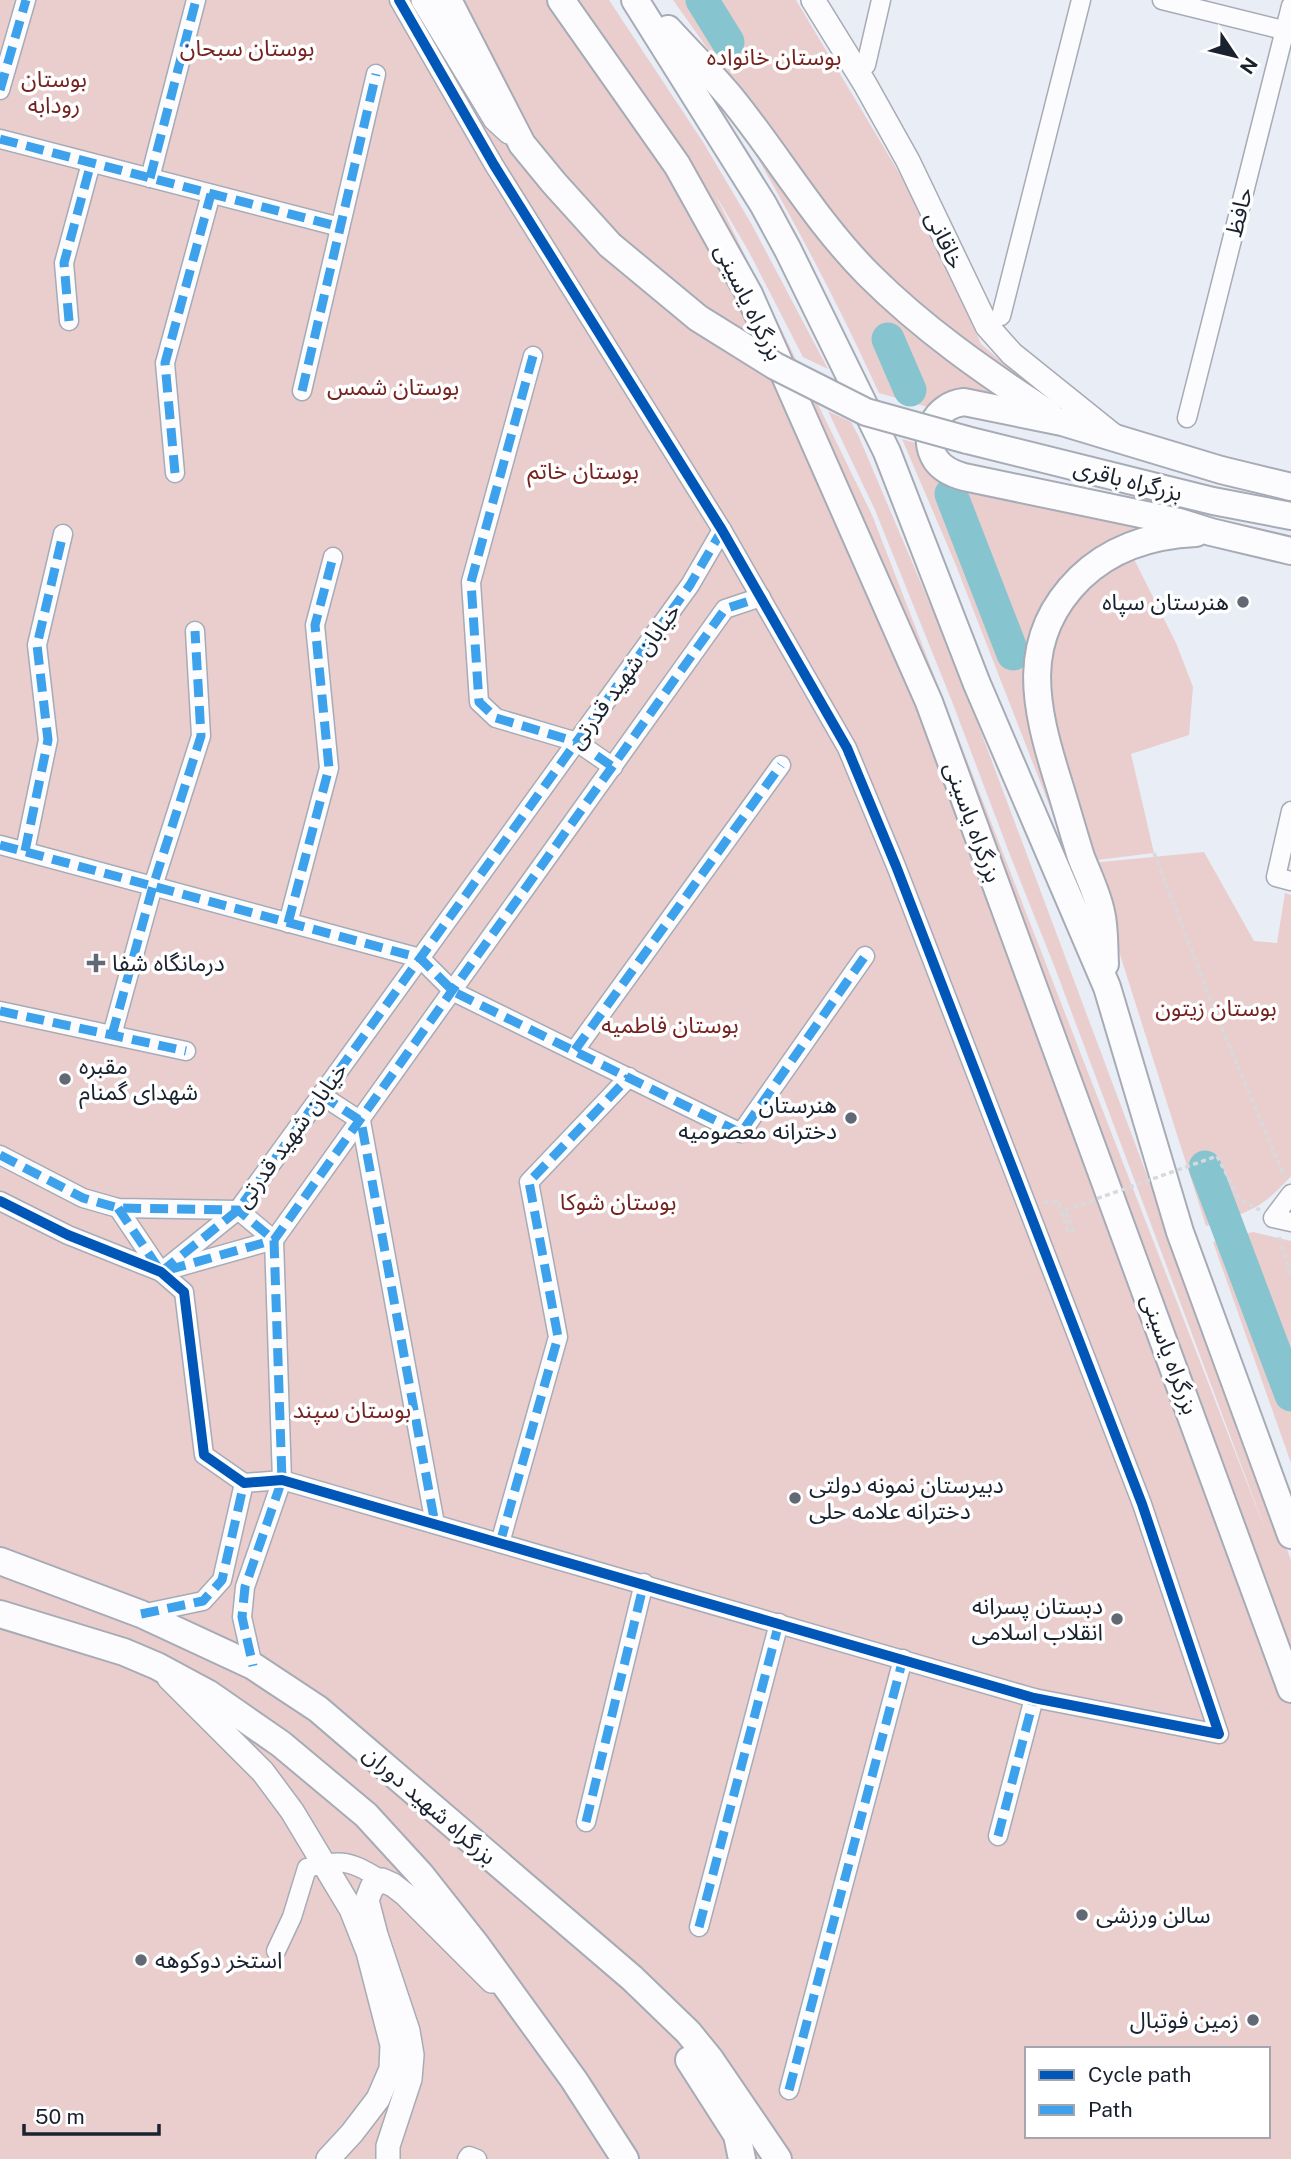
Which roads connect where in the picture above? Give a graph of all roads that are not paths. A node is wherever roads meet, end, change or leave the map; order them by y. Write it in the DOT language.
graph roads {
  1 [pos="26,0"];
  2 [pos="196,0"];
  3 [pos="399,0"];
  4 [pos="423,0"];
  5 [pos="448,0"];
  6 [pos="561,0"];
  7 [pos="635,0"];
  8 [pos="641,0"];
  9 [pos="813,0"];
  10 [pos="881,0"];
  11 [pos="1081,0"];
  12 [pos="1162,0"];
  13 [pos="1291,6"];
  14 [pos="1288,32"];
  15 [pos="866,65"];
  16 [pos="376,74"];
  17 [pos="0,90"];
  18 [pos="0,139"];
  19 [pos="522,144"];
  20 [pos="91,163"];
  21 [pos="150,178"];
  22 [pos="211,194"];
  23 [pos="340,227"];
  24 [pos="1001,316"];
  25 [pos="69,321"];
  26 [pos="533,356"];
  27 [pos="302,391"];
  28 [pos="1187,418"];
  29 [pos="1062,422"];
  30 [pos="1122,442"];
  31 [pos="175,473"];
  32 [pos="1291,486"];
  33 [pos="1291,516"];
  34 [pos="722,530"];
  35 [pos="1211,532"];
  36 [pos="63,534"];
  37 [pos="1291,551"];
  38 [pos="333,557"];
  39 [pos="761,597"];
  40 [pos="195,631"];
  41 [pos="577,742"];
  42 [pos="781,765"];
  43 [pos="613,767"];
  44 [pos="1291,811"];
  45 [pos="0,845"];
  46 [pos="25,851"];
  47 [pos="1283,879"];
  48 [pos="153,886"];
  49 [pos="288,923"];
  50 [pos="865,956"];
  51 [pos="420,958"];
  52 [pos="1107,987"];
  53 [pos="454,992"];
  54 [pos="0,1011"];
  55 [pos="113,1035"];
  56 [pos="575,1050"];
  57 [pos="186,1051"];
  58 [pos="629,1077"];
  59 [pos="321,1095"];
  60 [pos="360,1121"];
  61 [pos="0,1155"];
  62 [pos="1288,1187"];
  63 [pos="0,1201"];
  64 [pos="118,1208"];
  65 [pos="238,1210"];
  66 [pos="1282,1220"];
  67 [pos="274,1240"];
  68 [pos="161,1272"];
  69 [pos="282,1480"];
  70 [pos="244,1483"];
  71 [pos="435,1524"];
  72 [pos="1291,1535"];
  73 [pos="500,1543"];
  74 [pos="0,1561"];
  75 [pos="643,1583"];
  76 [pos="0,1614"];
  77 [pos="141,1614"];
  78 [pos="779,1623"];
  79 [pos="903,1659"];
  80 [pos="157,1666"];
  81 [pos="253,1667"];
  82 [pos="1291,1689"];
  83 [pos="1034,1698"];
  84 [pos="586,1822"];
  85 [pos="998,1836"];
  86 [pos="324,1864"];
  87 [pos="382,1880"];
  88 [pos="699,1927"];
  89 [pos="276,1951"];
  90 [pos="632,1978"];
  91 [pos="526,2015"];
  92 [pos="574,2080"];
  93 [pos="789,2090"];
  94 [pos="328,2159"];
  95 [pos="388,2159"];
  96 [pos="467,2159"];
  97 [pos="477,2159"];
  98 [pos="625,2159"];
  99 [pos="642,2159"];
  100 [pos="742,2159"];
  101 [pos="778,2159"];
  1 -- 17 [label="street"];
  2 -- 21 [label="street"];
  3 -- 34 [label="street"];
  4 -- 19 [label="main road"];
  5 -- 19 [label="highway, بزرگراه باقری"];
  6 -- 82 [label="highway, بزرگراه یاسینی"];
  7 -- 52 [label="highway"];
  8 -- 29 [label="highway"];
  9 -- 30 [label="main road, خاقانی"];
  10 -- 15 [label="street"];
  11 -- 24 [label="street"];
  12 -- 14 [label="street"];
  13 -- 14 [label="street, حافظ"];
  14 -- 28 [label="street, حافظ"];
  16 -- 23 [label="street"];
  18 -- 20 [label="street"];
  19 -- 33 [label="highway, بزرگراه باقری, bridge"];
  20 -- 21 [label="street"];
  20 -- 25 [label="street"];
  21 -- 22 [label="street"];
  22 -- 23 [label="street"];
  22 -- 31 [label="street"];
  23 -- 27 [label="street"];
  26 -- 41 [label="street"];
  29 -- 30 [label="highway, بزرگراه باقری"];
  29 -- 35 [label="highway"];
  30 -- 32 [label="highway, بزرگراه باقری"];
  34 -- 39 [label="street"];
  34 -- 41 [label="street, خیابان شهید قدرتی"];
  35 -- 37 [label="highway"];
  35 -- 52 [label="highway"];
  36 -- 46 [label="street"];
  38 -- 49 [label="street"];
  39 -- 43 [label="street, خیابان شهید قدرتی"];
  39 -- 83 [label="street"];
  40 -- 48 [label="street"];
  41 -- 43 [label="street"];
  41 -- 51 [label="street, خیابان شهید قدرتی"];
  42 -- 56 [label="street"];
  43 -- 53 [label="street, خیابان شهید قدرتی"];
  44 -- 47 [label="street"];
  45 -- 46 [label="street"];
  46 -- 48 [label="street"];
  48 -- 49 [label="street"];
  48 -- 55 [label="street"];
  49 -- 51 [label="street"];
  50 -- 58 [label="street"];
  51 -- 53 [label="street"];
  51 -- 59 [label="street, خیابان شهید قدرتی"];
  52 -- 72 [label="highway"];
  53 -- 56 [label="street"];
  53 -- 60 [label="street, خیابان شهید قدرتی"];
  54 -- 55 [label="street"];
  55 -- 57 [label="street"];
  56 -- 58 [label="street"];
  58 -- 73 [label="street"];
  59 -- 60 [label="street"];
  59 -- 65 [label="street, خیابان شهید قدرتی"];
  60 -- 67 [label="street, خیابان شهید قدرتی"];
  60 -- 71 [label="street"];
  61 -- 64 [label="street"];
  62 -- 66 [label="street"];
  63 -- 68 [label="street"];
  64 -- 65 [label="street"];
  64 -- 68 [label="street"];
  65 -- 67 [label="street"];
  65 -- 68 [label="street, خیابان شهید قدرتی"];
  67 -- 68 [label="street, خیابان شهید قدرتی"];
  67 -- 69 [label="street"];
  68 -- 70 [label="street"];
  69 -- 70 [label="street"];
  69 -- 71 [label="street"];
  69 -- 81 [label="street"];
  70 -- 77 [label="street"];
  71 -- 73 [label="street"];
  73 -- 75 [label="street"];
  74 -- 77 [label="highway, بزرگراه شهید دوران"];
  75 -- 78 [label="street"];
  75 -- 84 [label="street"];
  76 -- 80 [label="highway"];
  77 -- 81 [label="highway, بزرگراه شهید دوران"];
  78 -- 79 [label="street"];
  78 -- 88 [label="street"];
  79 -- 83 [label="street"];
  79 -- 93 [label="street"];
  80 -- 86 [label="main road"];
  80 -- 91 [label="highway"];
  81 -- 90 [label="highway, بزرگراه شهید دوران"];
  83 -- 85 [label="street"];
  86 -- 87 [label="street"];
  86 -- 89 [label="street"];
  86 -- 94 [label="main road"];
  87 -- 91 [label="main road"];
  87 -- 95 [label="main road"];
  90 -- 100 [label="highway"];
  90 -- 101 [label="highway, بزرگراه شهید دوران"];
  91 -- 92 [label="highway"];
  92 -- 98 [label="highway"];
  92 -- 99 [label="highway"];
  96 -- 97 [label="street"];
}
